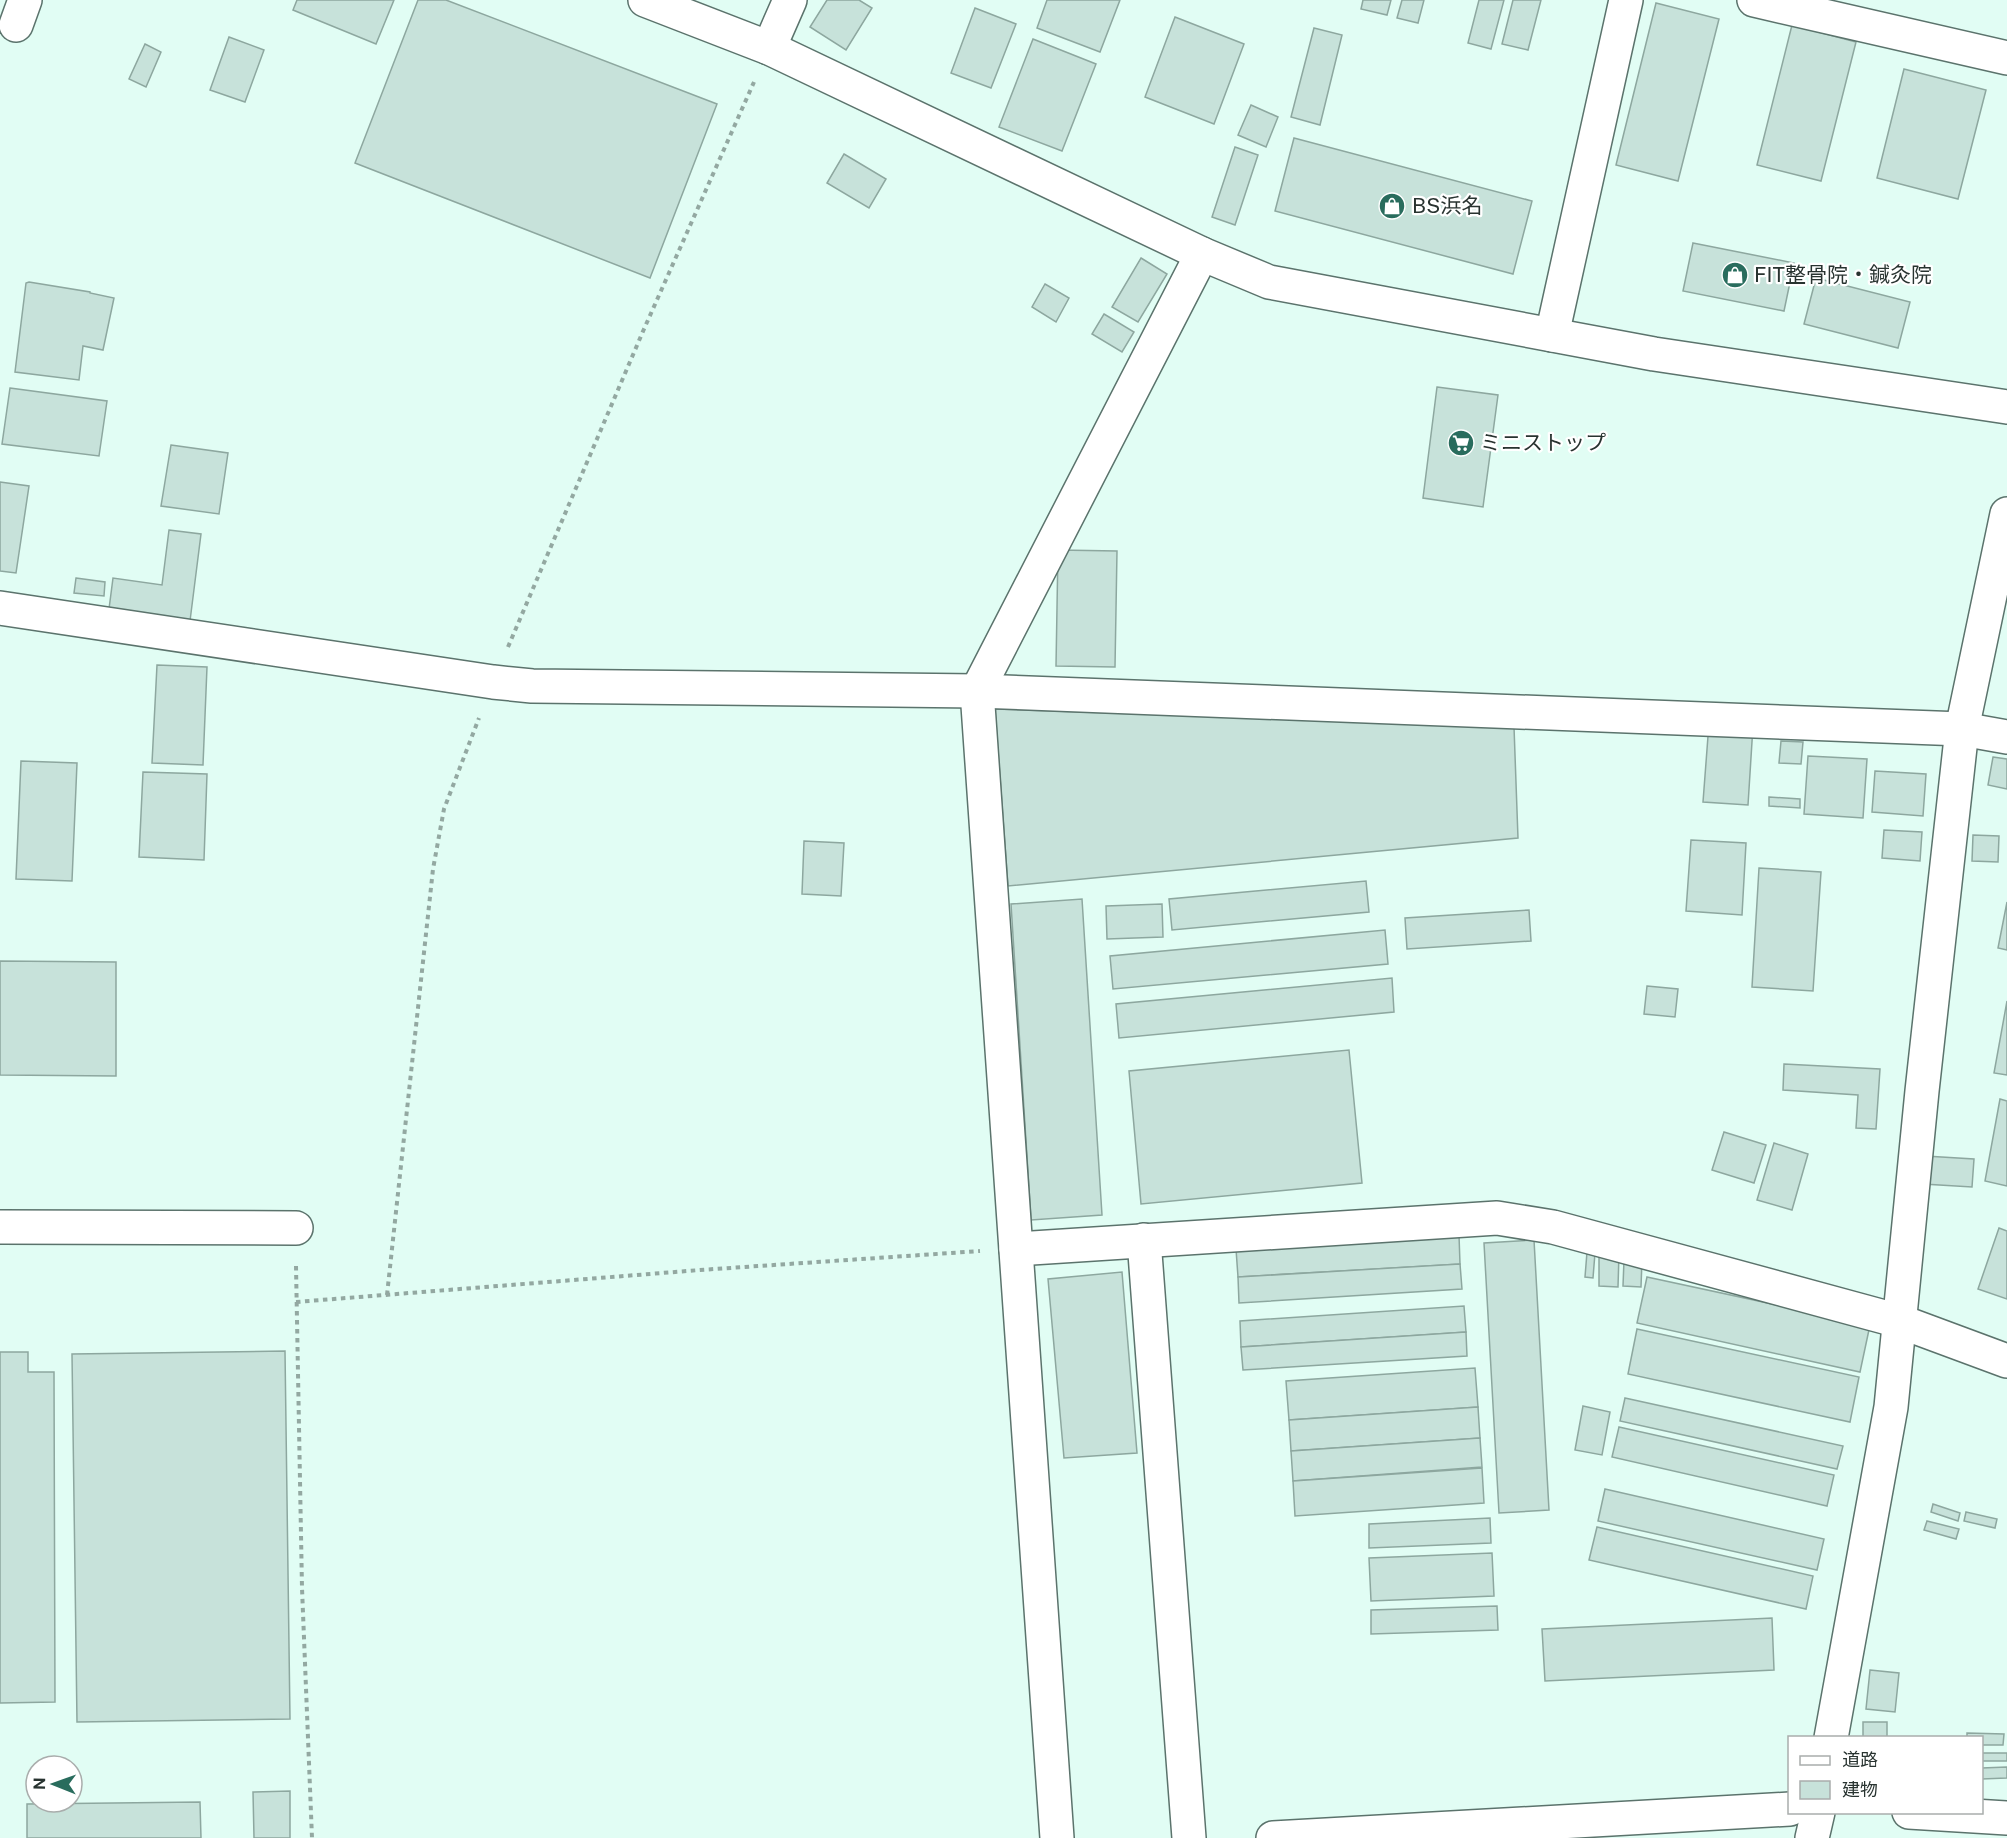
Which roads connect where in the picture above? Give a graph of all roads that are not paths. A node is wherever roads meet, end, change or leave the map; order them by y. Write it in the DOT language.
graph roads {
  1 [pos="645,0"];
  2 [pos="790,0"];
  3 [pos="1626,0"];
  4 [pos="1754,0"];
  5 [pos="769,48"];
  6 [pos="2007,58"];
  7 [pos="1202,254"];
  8 [pos="1552,335"];
  9 [pos="2007,407"];
  10 [pos="2007,514"];
  11 [pos="0,608"];
  12 [pos="976,691"];
  13 [pos="1962,729"];
  14 [pos="2007,737"];
  15 [pos="0,1227"];
  16 [pos="296,1228"];
  17 [pos="1144,1240"];
  18 [pos="1016,1249"];
  19 [pos="1899,1321"];
  20 [pos="2007,1361"];
  21 [pos="1831,1736"];
  22 [pos="1788,1809"];
  23 [pos="1818,1814"];
  24 [pos="1942,1814"];
  25 [pos="2007,1818"];
  26 [pos="1057,1838"];
  27 [pos="1189,1838"];
  28 [pos="1273,1838"];
  29 [pos="1812,1838"];
  1 -- 5 [label="street"];
  2 -- 5 [label="street"];
  3 -- 8 [label="street"];
  4 -- 6 [label="street"];
  5 -- 7 [label="street"];
  7 -- 8 [label="street"];
  7 -- 12 [label="street"];
  8 -- 9 [label="street"];
  10 -- 13 [label="street"];
  11 -- 12 [label="street"];
  12 -- 13 [label="street"];
  12 -- 18 [label="street"];
  13 -- 14 [label="street"];
  13 -- 19 [label="street"];
  15 -- 16 [label="street"];
  17 -- 18 [label="street"];
  17 -- 19 [label="street"];
  17 -- 27 [label="street"];
  18 -- 26 [label="street"];
  19 -- 20 [label="street"];
  19 -- 21 [label="street"];
  22 -- 28 [label="street"];
  23 -- 29 [label="street"];
  24 -- 25 [label="street"];
}
